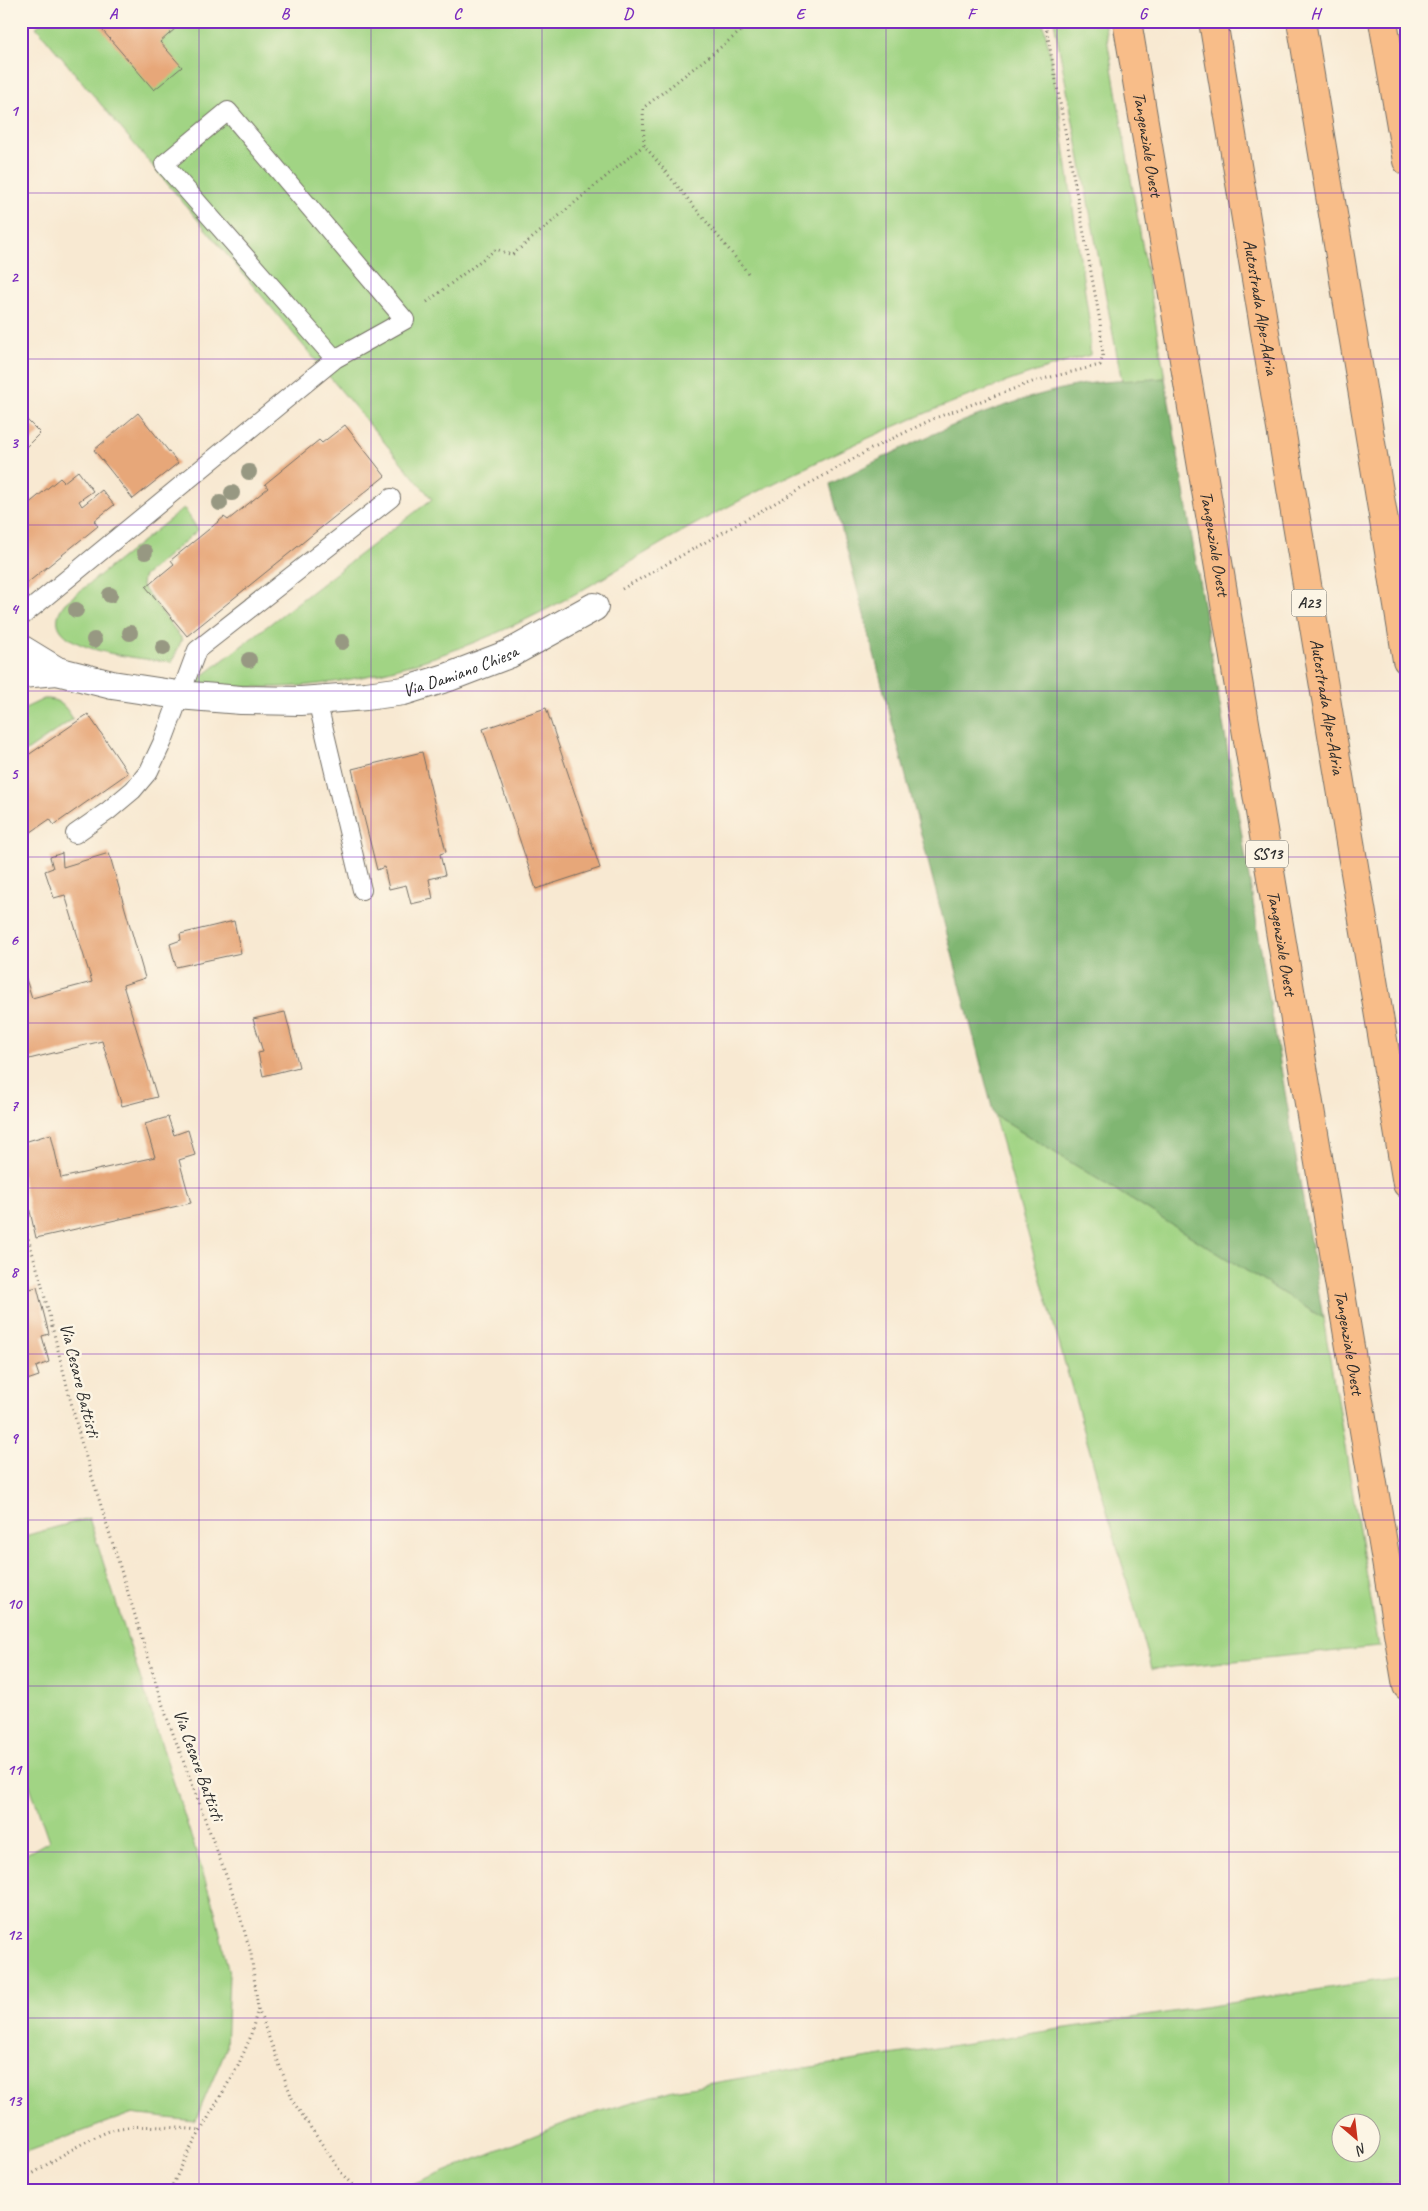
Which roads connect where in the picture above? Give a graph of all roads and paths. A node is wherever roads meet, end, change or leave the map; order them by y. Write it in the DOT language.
graph roads {
  1 [pos="754,21"];
  2 [pos="1045,21"];
  3 [pos="1127,21"];
  4 [pos="1213,21"];
  5 [pos="1301,21"];
  6 [pos="1383,21"];
  7 [pos="644,145"];
  8 [pos="1407,162"];
  9 [pos="748,273"];
  10 [pos="405,320"];
  11 [pos="335,359"];
  12 [pos="391,498"];
  13 [pos="594,606"];
  14 [pos="21,617"];
  15 [pos="21,649"];
  16 [pos="1407,660"];
  17 [pos="57,671"];
  18 [pos="21,674"];
  19 [pos="180,694"];
  20 [pos="317,700"];
  21 [pos="74,834"];
  22 [pos="362,890"];
  23 [pos="1407,1184"];
  24 [pos="21,1215"];
  25 [pos="1407,1686"];
  26 [pos="258,2008"];
  27 [pos="200,2130"];
  28 [pos="21,2181"];
  29 [pos="170,2190"];
  30 [pos="357,2190"];
  1 -- 7 [label="path"];
  2 -- 13 [label="path"];
  3 -- 25 [label="highway, Tangenziale Ovest / SS13"];
  4 -- 23 [label="highway, Autostrada Alpe-Adria / A23"];
  5 -- 16 [label="highway"];
  6 -- 8 [label="highway"];
  7 -- 9 [label="path"];
  7 -- 10 [label="path"];
  10 -- 11 [label="lane"];
  10 -- 11 [label="lane"];
  11 -- 14 [label="lane"];
  12 -- 19 [label="lane"];
  13 -- 20 [label="street, Via Damiano Chiesa"];
  15 -- 17 [label="street, Via Damiano Chiesa"];
  17 -- 18 [label="street, Via Damiano Chiesa"];
  17 -- 19 [label="street, Via Damiano Chiesa"];
  19 -- 20 [label="street, Via Damiano Chiesa"];
  19 -- 21 [label="lane"];
  20 -- 22 [label="lane"];
  24 -- 26 [label="path, Via Cesare Battisti"];
  26 -- 27 [label="path, Via Cesare Battisti"];
  26 -- 30 [label="path"];
  27 -- 28 [label="path"];
  27 -- 29 [label="path, Via Cesare Battisti"];
}
